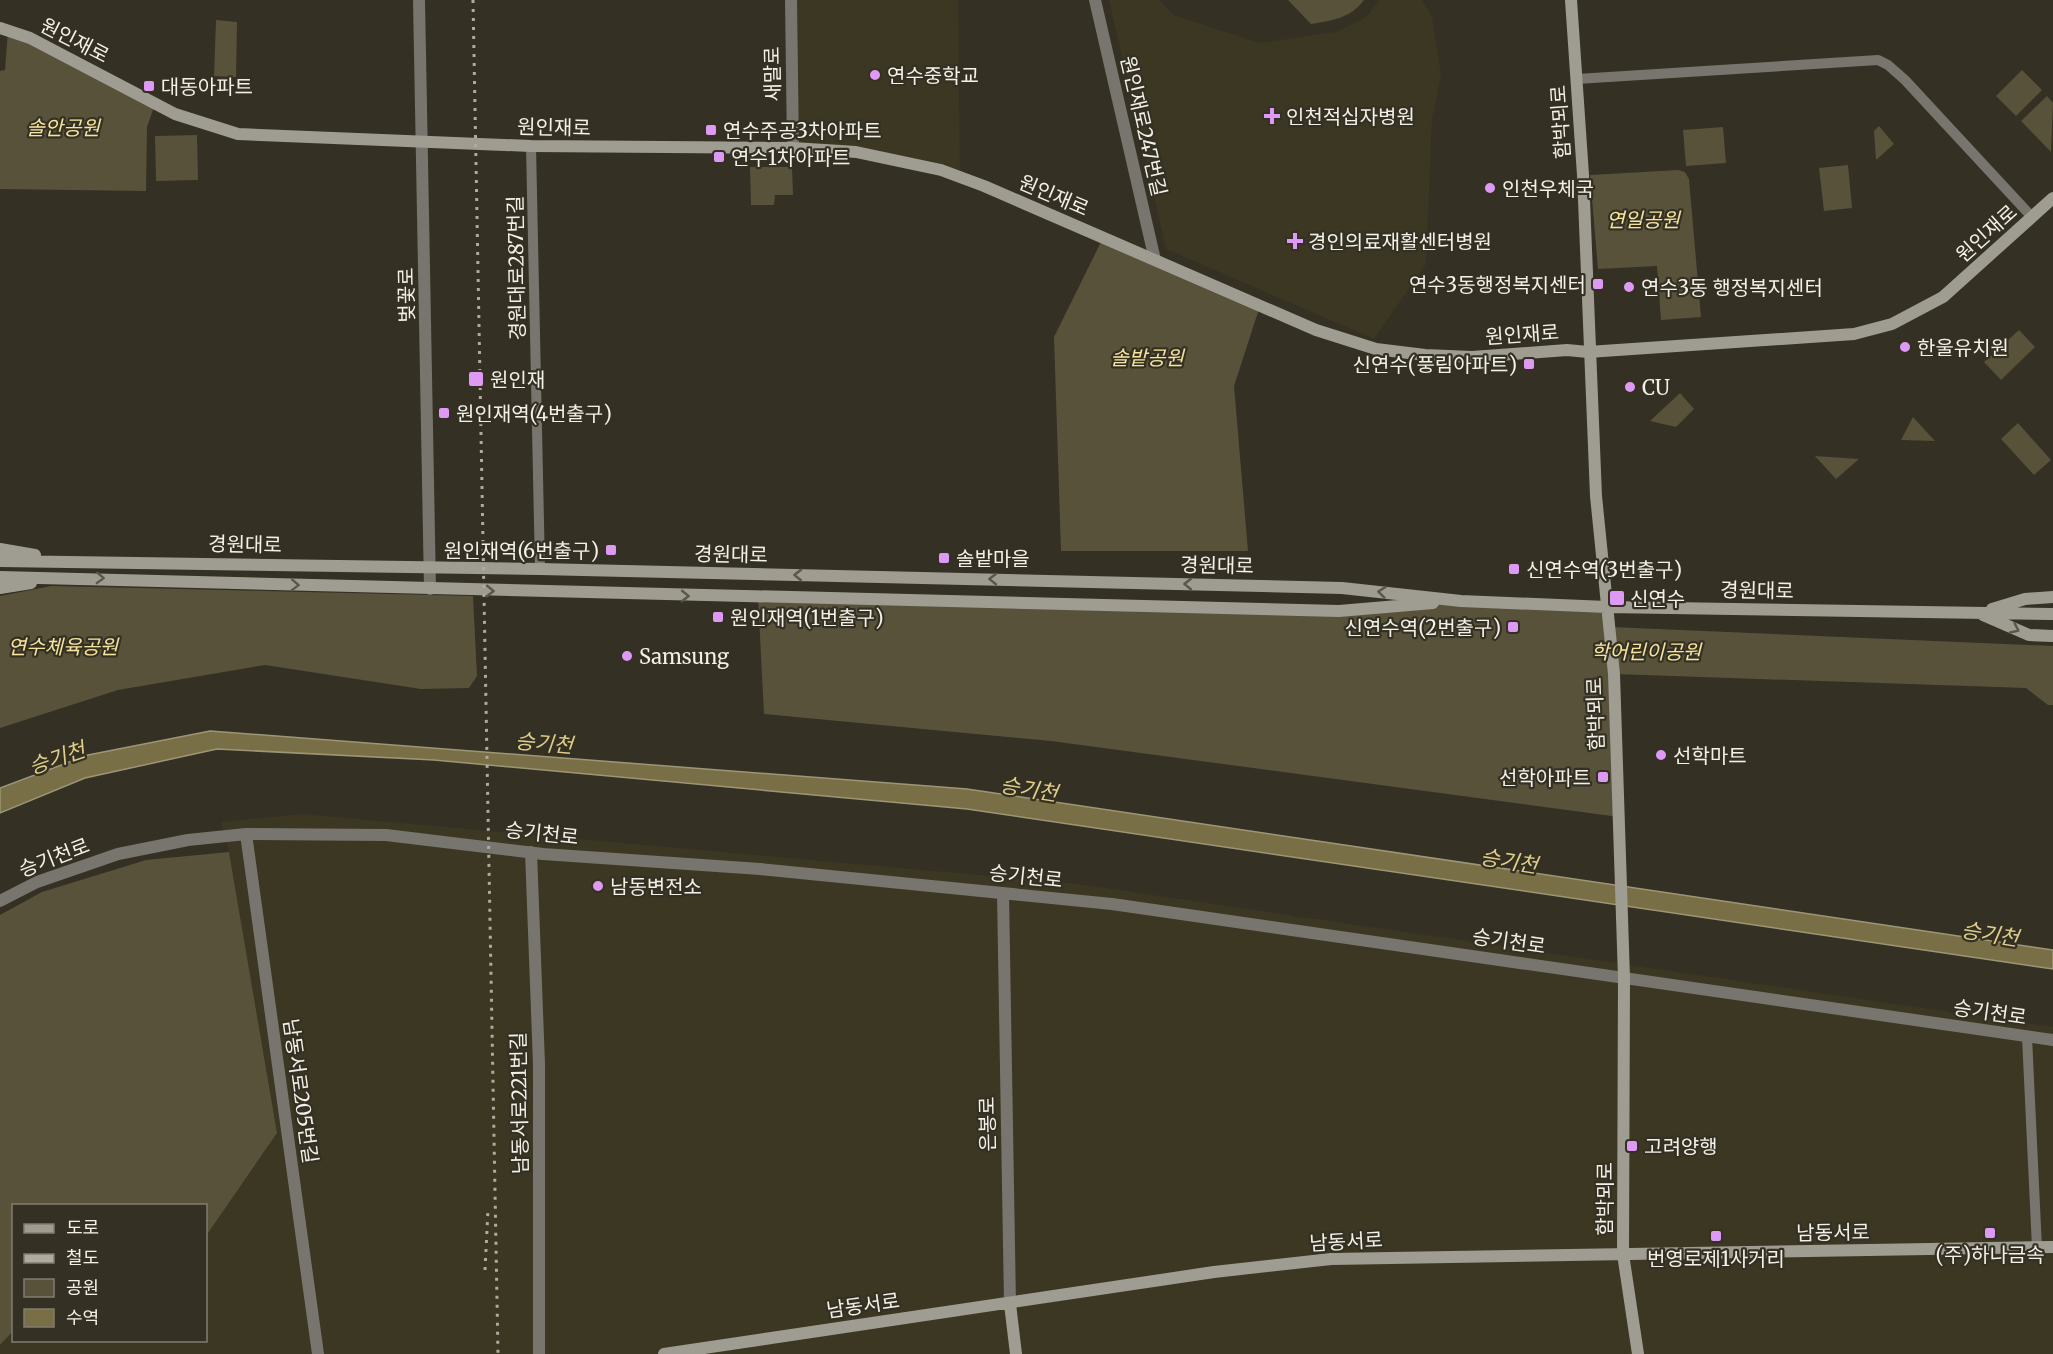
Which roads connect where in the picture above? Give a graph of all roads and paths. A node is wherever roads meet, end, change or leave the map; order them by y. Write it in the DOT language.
graph roads {
  1 [pos="419,0"];
  2 [pos="791,0"];
  3 [pos="1095,0"];
  4 [pos="1571,0"];
  5 [pos="0,28"];
  6 [pos="1576,79"];
  7 [pos="422,143"];
  8 [pos="531,146"];
  9 [pos="793,148"];
  10 [pos="2053,198"];
  11 [pos="2032,218"];
  12 [pos="1155,260"];
  13 [pos="1588,352"];
  14 [pos="0,549"];
  15 [pos="0,561"];
  16 [pos="69,561"];
  17 [pos="430,567"];
  18 [pos="540,569"];
  19 [pos="0,577"];
  20 [pos="70,577"];
  21 [pos="0,588"];
  22 [pos="430,590"];
  23 [pos="2053,597"];
  24 [pos="1461,600"];
  25 [pos="1607,607"];
  26 [pos="1980,613"];
  27 [pos="2053,614"];
  28 [pos="2053,636"];
  29 [pos="246,834"];
  30 [pos="531,852"];
  31 [pos="1003,893"];
  32 [pos="0,902"];
  33 [pos="1624,978"];
  34 [pos="2027,1037"];
  35 [pos="2053,1040"];
  36 [pos="2053,1247"];
  37 [pos="2037,1248"];
  38 [pos="1623,1254"];
  39 [pos="1010,1304"];
  40 [pos="729,1349"];
  41 [pos="318,1354"];
  42 [pos="539,1354"];
  43 [pos="664,1354"];
  44 [pos="1016,1354"];
  45 [pos="1638,1354"];
  1 -- 7 [label="street, 벚꽃로"];
  2 -- 9 [label="street, 새말로"];
  3 -- 12 [label="street, 원인재로247번길"];
  4 -- 6 [label="main road, 함박뫼로"];
  5 -- 7 [label="main road, 원인재로"];
  6 -- 11 [label="street"];
  6 -- 13 [label="main road, 함박뫼로"];
  7 -- 8 [label="main road, 원인재로"];
  7 -- 17 [label="street, 벚꽃로"];
  8 -- 9 [label="main road, 원인재로"];
  8 -- 18 [label="street, 경원대로287번길"];
  9 -- 12 [label="main road, 원인재로"];
  10 -- 11 [label="main road, 원인재로"];
  11 -- 13 [label="main road, 원인재로"];
  12 -- 13 [label="main road, 원인재로"];
  13 -- 25 [label="main road, 함박뫼로"];
  14 -- 16 [label="main road"];
  15 -- 16 [label="main road, 경원대로"];
  16 -- 17 [label="main road, 경원대로"];
  17 -- 18 [label="main road, 경원대로"];
  17 -- 22 [label="street, 벚꽃로"];
  24 -- 18 [label="main road, 경원대로, one-way"];
  19 -- 20 [label="main road, 경원대로"];
  20 -- 21 [label="main road"];
  20 -- 22 [label="main road, 경원대로, one-way"];
  22 -- 24 [label="main road, 경원대로, one-way"];
  23 -- 26 [label="main road"];
  24 -- 25 [label="main road, 경원대로"];
  25 -- 26 [label="main road, 경원대로"];
  25 -- 33 [label="main road, 함박뫼로"];
  26 -- 27 [label="main road, 경원대로"];
  26 -- 28 [label="main road, one-way"];
  29 -- 30 [label="street, 승기천로"];
  29 -- 32 [label="street, 승기천로"];
  29 -- 41 [label="street, 남동서로205번길"];
  30 -- 31 [label="street, 승기천로"];
  30 -- 42 [label="street, 남동서로221번길"];
  31 -- 33 [label="street, 승기천로"];
  31 -- 39 [label="street, 은봉로"];
  33 -- 34 [label="street, 승기천로"];
  33 -- 38 [label="main road, 함박뫼로"];
  34 -- 35 [label="street, 승기천로"];
  34 -- 37 [label="street"];
  36 -- 37 [label="main road, 남동서로"];
  37 -- 38 [label="main road, 남동서로"];
  38 -- 39 [label="main road, 남동서로"];
  38 -- 45 [label="main road, 함박뫼로"];
  39 -- 40 [label="main road, 남동서로"];
  39 -- 44 [label="main road, 은봉로"];
  40 -- 43 [label="main road, 남동서로"];
}
